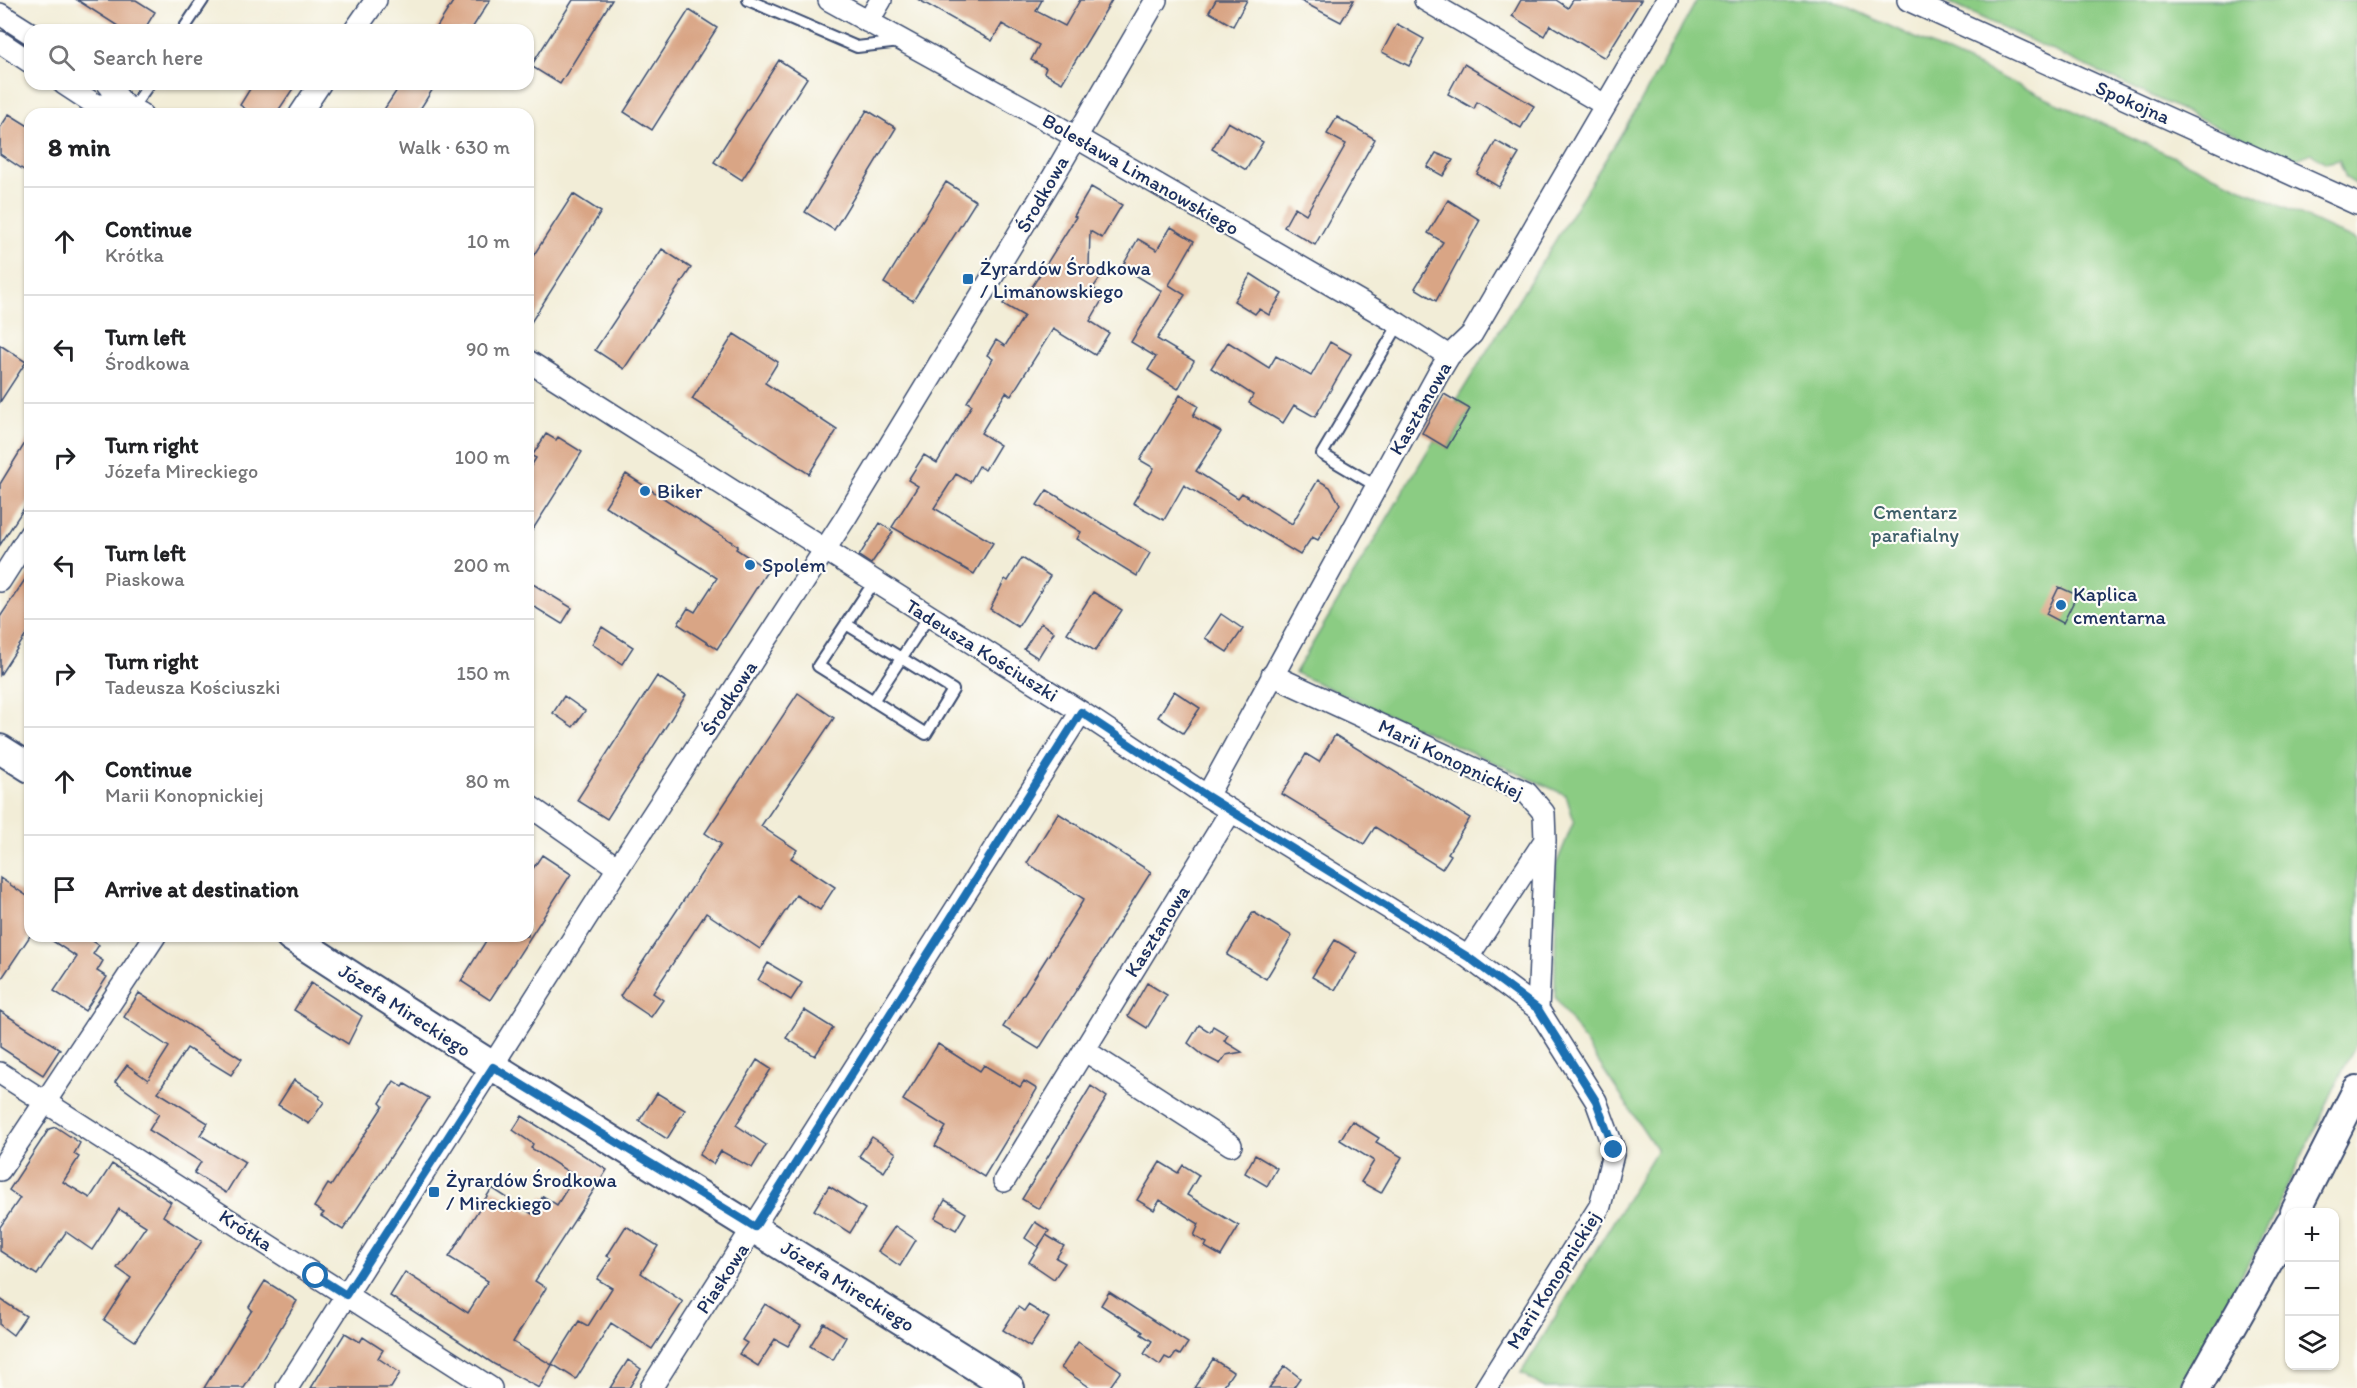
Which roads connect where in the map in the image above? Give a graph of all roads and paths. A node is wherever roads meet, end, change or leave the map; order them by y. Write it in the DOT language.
graph roads {
  1 [pos="203,0"];
  2 [pos="376,0"];
  3 [pos="748,0"];
  4 [pos="829,0"];
  5 [pos="880,0"];
  6 [pos="1156,0"];
  7 [pos="1425,0"];
  8 [pos="1667,0"];
  9 [pos="1908,0"];
  10 [pos="0,14"];
  11 [pos="868,22"];
  12 [pos="187,24"];
  13 [pos="359,24"];
  14 [pos="24,29"];
  15 [pos="903,41"];
  16 [pos="0,42"];
  17 [pos="24,58"];
  18 [pos="73,90"];
  19 [pos="116,90"];
  20 [pos="145,90"];
  21 [pos="316,90"];
  22 [pos="1605,105"];
  23 [pos="124,108"];
  24 [pos="132,108"];
  25 [pos="134,108"];
  26 [pos="304,108"];
  27 [pos="1076,137"];
  28 [pos="2357,204"];
  29 [pos="1399,324"];
  30 [pos="1449,356"];
  31 [pos="534,365"];
  32 [pos="1376,486"];
  33 [pos="24,543"];
  34 [pos="825,550"];
  35 [pos="0,581"];
  36 [pos="874,582"];
  37 [pos="929,616"];
  38 [pos="846,624"];
  39 [pos="902,659"];
  40 [pos="1272,675"];
  41 [pos="873,701"];
  42 [pos="1081,712"];
  43 [pos="0,749"];
  44 [pos="24,764"];
  45 [pos="1207,796"];
  46 [pos="534,809"];
  47 [pos="1231,811"];
  48 [pos="1545,840"];
  49 [pos="618,868"];
  50 [pos="151,942"];
  51 [pos="299,942"];
  52 [pos="1468,957"];
  53 [pos="1538,1009"];
  54 [pos="1084,1050"];
  55 [pos="493,1067"];
  56 [pos="0,1073"];
  57 [pos="2357,1090"];
  58 [pos="45,1101"];
  59 [pos="1231,1145"];
  60 [pos="0,1170"];
  61 [pos="1004,1181"];
  62 [pos="2297,1208"];
  63 [pos="755,1227"];
  64 [pos="2285,1230"];
  65 [pos="346,1295"];
  66 [pos="287,1388"];
  67 [pos="491,1388"];
  68 [pos="651,1388"];
  69 [pos="1010,1388"];
  70 [pos="1486,1388"];
  71 [pos="2197,1388"];
  1 -- 12 [label="lane"];
  2 -- 13 [label="street"];
  3 -- 15 [label="lane"];
  4 -- 11 [label="street, Bolesława Limanowskiego"];
  5 -- 11 [label="street"];
  6 -- 27 [label="street, Środkowa"];
  7 -- 22 [label="street"];
  8 -- 22 [label="street, Kasztanowa"];
  9 -- 28 [label="street, Spokojna"];
  10 -- 14 [label="street"];
  11 -- 15 [label="street, Bolesława Limanowskiego"];
  15 -- 27 [label="street, Bolesława Limanowskiego"];
  16 -- 17 [label="street"];
  18 -- 23 [label="street"];
  19 -- 24 [label="street"];
  20 -- 25 [label="lane"];
  21 -- 26 [label="street"];
  22 -- 30 [label="street, Kasztanowa"];
  27 -- 29 [label="street, Bolesława Limanowskiego"];
  27 -- 34 [label="street, Środkowa"];
  29 -- 30 [label="street, Bolesława Limanowskiego"];
  29 -- 32 [label="lane"];
  30 -- 32 [label="street, Kasztanowa"];
  31 -- 34 [label="street, Tadeusza Kościuszki"];
  32 -- 40 [label="street, Kasztanowa"];
  33 -- 35 [label="street"];
  34 -- 36 [label="street, Tadeusza Kościuszki"];
  34 -- 49 [label="street, Środkowa"];
  36 -- 37 [label="street, Tadeusza Kościuszki"];
  36 -- 38 [label="lane"];
  37 -- 39 [label="lane"];
  37 -- 42 [label="street, Tadeusza Kościuszki"];
  38 -- 39 [label="lane"];
  38 -- 41 [label="lane"];
  39 -- 41 [label="lane"];
  39 -- 41 [label="lane"];
  40 -- 45 [label="street, Kasztanowa"];
  40 -- 48 [label="street, Marii Konopnickiej"];
  42 -- 45 [label="street, Tadeusza Kościuszki"];
  42 -- 63 [label="street, Piaskowa"];
  43 -- 44 [label="street"];
  45 -- 47 [label="street, Tadeusza Kościuszki"];
  46 -- 49 [label="street"];
  47 -- 52 [label="street, Tadeusza Kościuszki"];
  47 -- 54 [label="street, Kasztanowa"];
  48 -- 52 [label="street"];
  48 -- 53 [label="street, Marii Konopnickiej"];
  49 -- 55 [label="street, Środkowa"];
  50 -- 58 [label="street"];
  51 -- 55 [label="street, Józefa Mireckiego"];
  52 -- 53 [label="street, Marii Konopnickiej"];
  53 -- 70 [label="street, Marii Konopnickiej"];
  54 -- 59 [label="street"];
  54 -- 61 [label="street, Kasztanowa"];
  55 -- 63 [label="street, Józefa Mireckiego"];
  55 -- 65 [label="street, Środkowa"];
  56 -- 58 [label="street, Krótka"];
  57 -- 62 [label="street"];
  58 -- 60 [label="street"];
  58 -- 65 [label="street, Krótka"];
  63 -- 68 [label="street, Piaskowa"];
  63 -- 69 [label="street, Józefa Mireckiego"];
  64 -- 71 [label="street"];
  65 -- 66 [label="street, Środkowa"];
  65 -- 67 [label="street, Krótka"];
}
